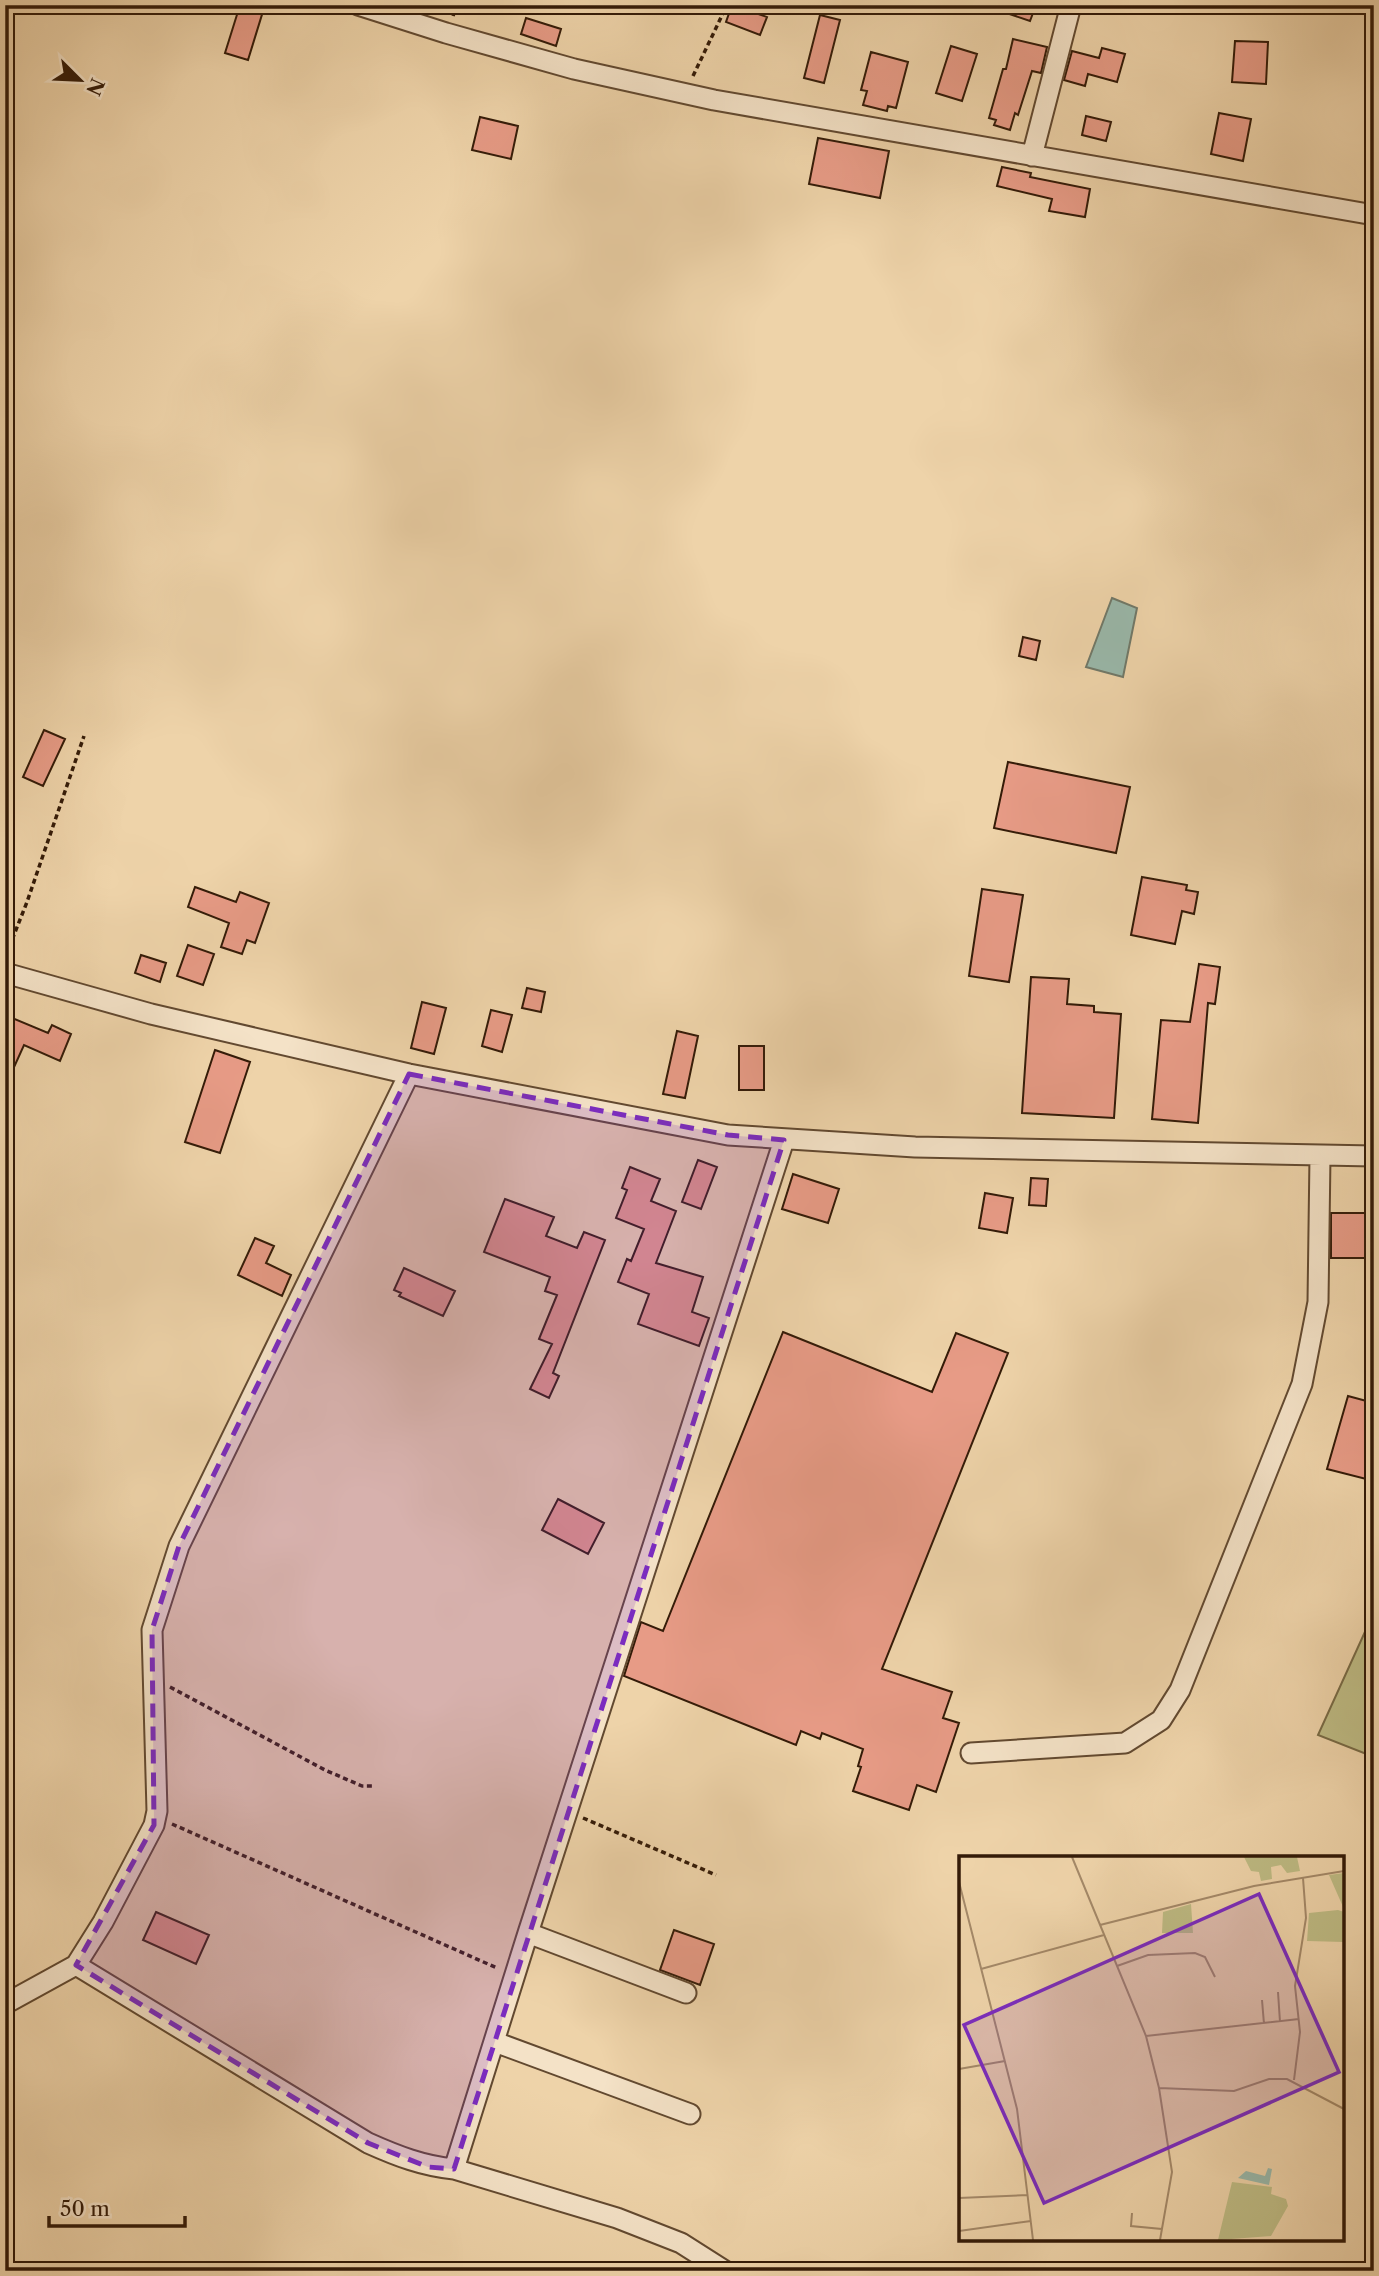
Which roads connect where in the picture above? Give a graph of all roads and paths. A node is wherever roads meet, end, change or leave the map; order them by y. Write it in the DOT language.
graph roads {
  1 [pos="358,5"];
  2 [pos="727,5"];
  3 [pos="1071,5"];
  4 [pos="685,94"];
  5 [pos="1032,156"];
  6 [pos="1374,215"];
  7 [pos="84,736"];
  8 [pos="5,957"];
  9 [pos="5,973"];
  10 [pos="410,1074"];
  11 [pos="784,1140"];
  12 [pos="1320,1156"];
  13 [pos="1374,1156"];
  14 [pos="155,1679"];
  15 [pos="971,1753"];
  16 [pos="375,1786"];
  17 [pos="157,1811"];
  18 [pos="567,1812"];
  19 [pos="716,1875"];
  20 [pos="528,1933"];
  21 [pos="76,1965"];
  22 [pos="515,1976"];
  23 [pos="686,1993"];
  24 [pos="5,2004"];
  25 [pos="495,2042"];
  26 [pos="690,2114"];
  27 [pos="454,2169"];
  28 [pos="725,2271"];
  1 -- 4 [label="street"];
  2 -- 4 [label="path"];
  3 -- 5 [label="street"];
  4 -- 5 [label="street"];
  5 -- 6 [label="street"];
  7 -- 8 [label="path"];
  9 -- 10 [label="street"];
  10 -- 11 [label="street"];
  10 -- 14 [label="street"];
  11 -- 12 [label="street"];
  11 -- 18 [label="street"];
  12 -- 13 [label="street"];
  12 -- 15 [label="street"];
  14 -- 16 [label="path"];
  14 -- 17 [label="street"];
  17 -- 21 [label="street"];
  17 -- 22 [label="path"];
  18 -- 19 [label="path"];
  18 -- 20 [label="street"];
  20 -- 22 [label="street"];
  20 -- 23 [label="street"];
  21 -- 24 [label="street"];
  21 -- 27 [label="street"];
  22 -- 25 [label="street"];
  25 -- 26 [label="street"];
  25 -- 27 [label="street"];
  27 -- 28 [label="street"];
}
